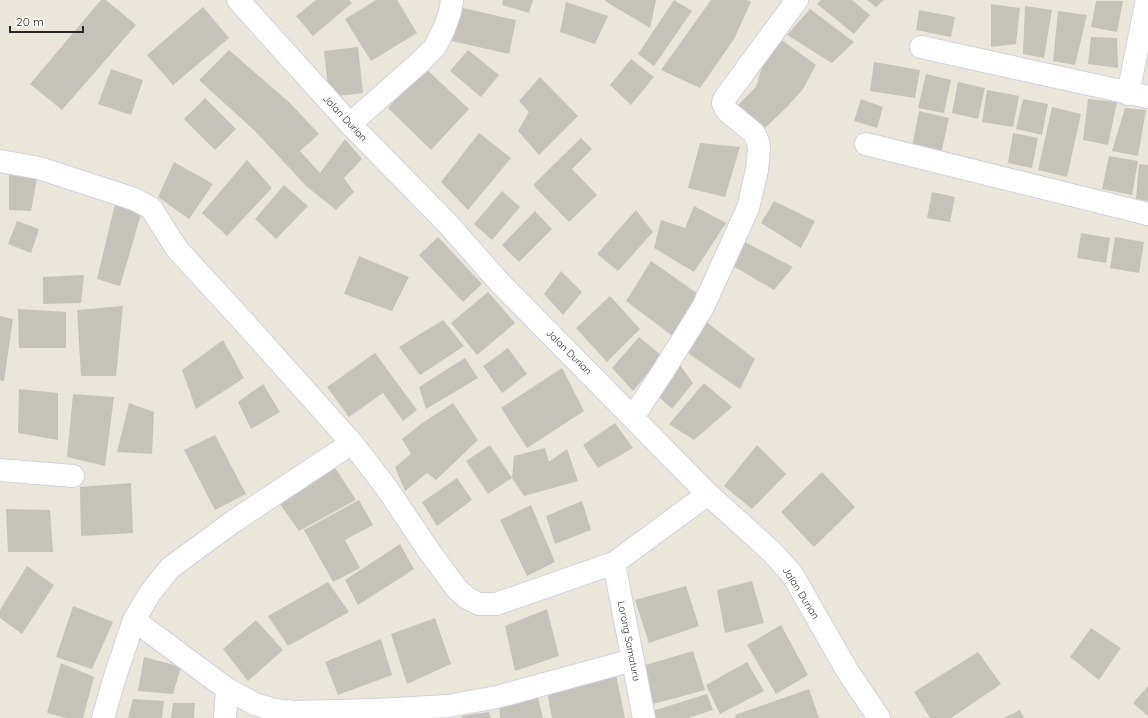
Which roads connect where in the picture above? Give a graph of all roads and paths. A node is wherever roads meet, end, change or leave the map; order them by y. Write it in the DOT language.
graph roads {
  1 [pos="238,0"];
  2 [pos="452,0"];
  3 [pos="797,0"];
  4 [pos="1146,4"];
  5 [pos="921,47"];
  6 [pos="1138,96"];
  7 [pos="350,124"];
  8 [pos="866,144"];
  9 [pos="0,161"];
  10 [pos="1148,214"];
  11 [pos="633,417"];
  12 [pos="352,443"];
  13 [pos="0,470"];
  14 [pos="73,476"];
  15 [pos="708,494"];
  16 [pos="614,563"];
  17 [pos="134,620"];
  18 [pos="633,660"];
  19 [pos="227,689"];
  20 [pos="103,718"];
  21 [pos="225,718"];
  22 [pos="644,718"];
  23 [pos="880,718"];
  1 -- 7 [label="street, Jalan Durian"];
  2 -- 7 [label="street"];
  3 -- 11 [label="street"];
  4 -- 6 [label="street"];
  5 -- 6 [label="street"];
  7 -- 11 [label="street, Jalan Durian"];
  8 -- 10 [label="street"];
  9 -- 12 [label="street"];
  11 -- 15 [label="street, Jalan Durian"];
  12 -- 16 [label="street"];
  12 -- 17 [label="street"];
  13 -- 14 [label="street"];
  15 -- 16 [label="street"];
  15 -- 23 [label="street, Jalan Durian"];
  16 -- 18 [label="street, Lorong Samaturu"];
  17 -- 19 [label="street"];
  17 -- 20 [label="street"];
  18 -- 19 [label="street"];
  18 -- 22 [label="street, Lorong Samaturu"];
  19 -- 21 [label="street"];
}
